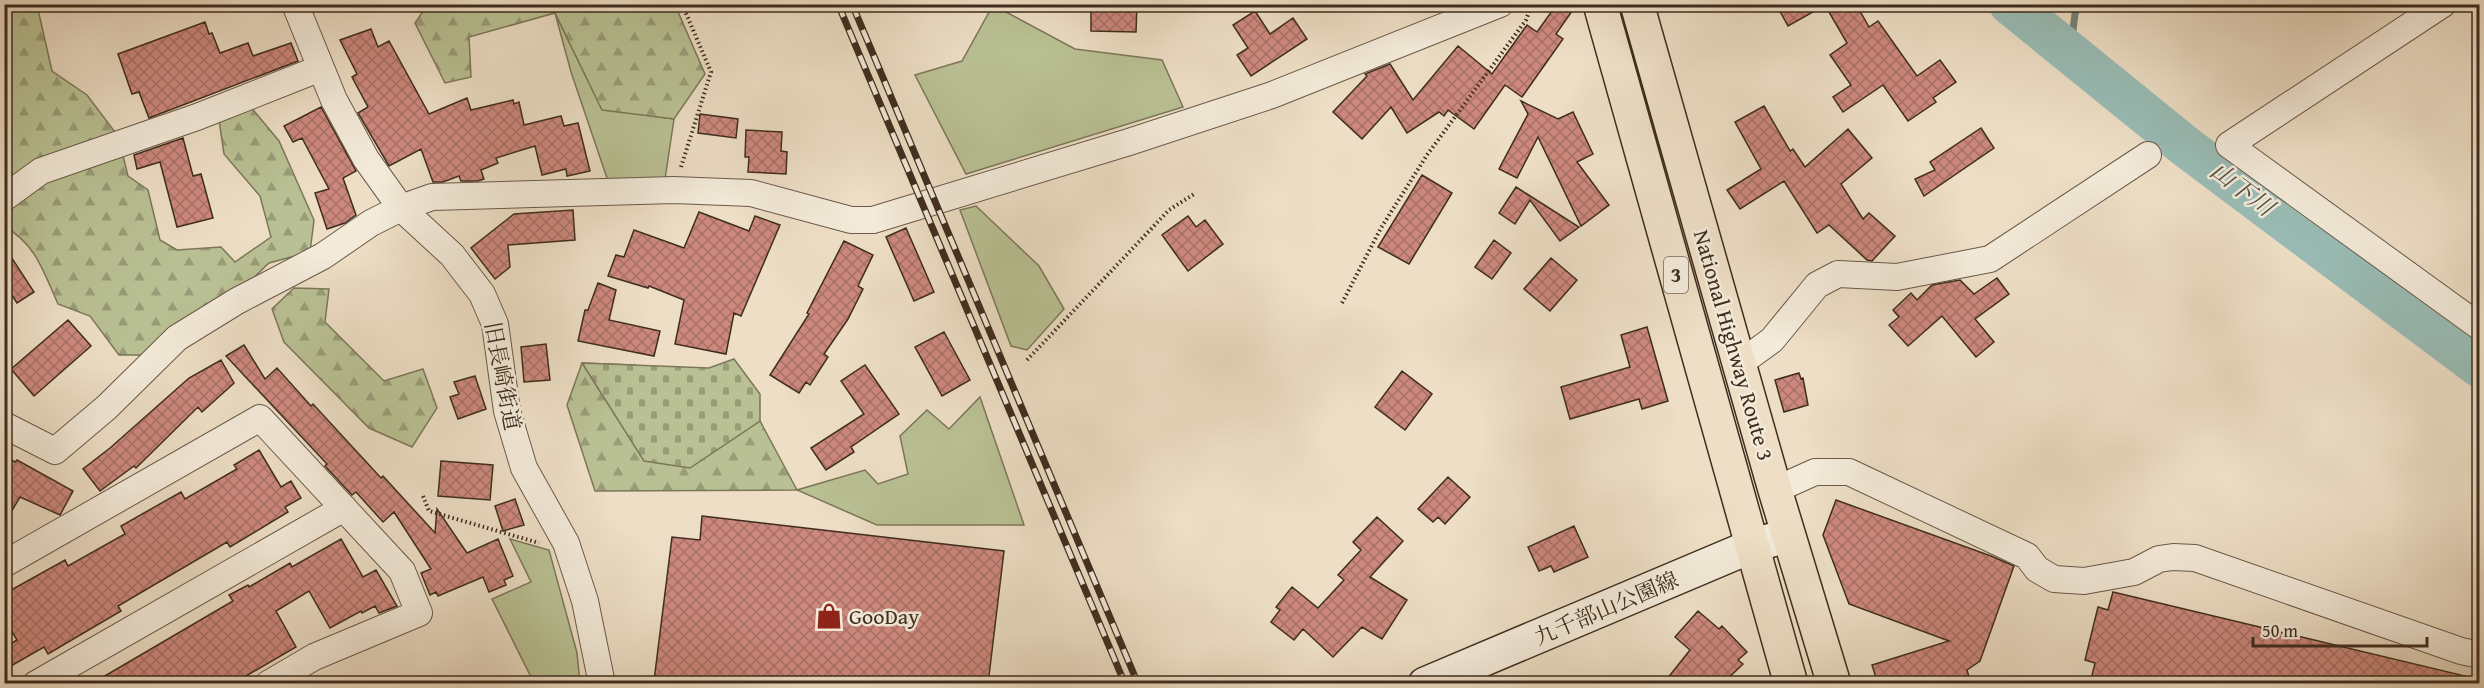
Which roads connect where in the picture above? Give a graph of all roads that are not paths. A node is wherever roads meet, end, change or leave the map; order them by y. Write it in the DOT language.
graph roads {
  1 [pos="295,4"];
  2 [pos="1500,4"];
  3 [pos="1600,4"];
  4 [pos="1637,4"];
  5 [pos="2443,4"];
  6 [pos="321,68"];
  7 [pos="2148,155"];
  8 [pos="4,198"];
  9 [pos="400,208"];
  10 [pos="2475,317"];
  11 [pos="1739,364"];
  12 [pos="4,425"];
  13 [pos="1775,490"];
  14 [pos="344,508"];
  15 [pos="1788,535"];
  16 [pos="1752,546"];
  17 [pos="4,564"];
  18 [pos="2480,655"];
  19 [pos="36,684"];
  20 [pos="268,684"];
  21 [pos="603,684"];
  22 [pos="1425,684"];
  23 [pos="1791,684"];
  24 [pos="1834,684"];
  1 -- 6 [label="street, 旧長崎街道"];
  2 -- 9 [label="street"];
  3 -- 16 [label="highway, National Highway Route 3 / 3"];
  4 -- 11 [label="highway, National Highway Route 3 / 3"];
  5 -- 10 [label="street"];
  6 -- 8 [label="street"];
  6 -- 9 [label="street, 旧長崎街道"];
  7 -- 11 [label="street"];
  9 -- 12 [label="street"];
  9 -- 21 [label="street, 旧長崎街道"];
  11 -- 13 [label="highway, National Highway Route 3 / 3"];
  13 -- 15 [label="highway, National Highway Route 3 / 3"];
  13 -- 18 [label="street"];
  14 -- 17 [label="street"];
  14 -- 19 [label="street"];
  14 -- 20 [label="street"];
  15 -- 16 [label="main road, 九千部山公園線"];
  15 -- 24 [label="highway, National Highway Route 3 / 3"];
  16 -- 22 [label="main road, 九千部山公園線"];
  16 -- 23 [label="highway, National Highway Route 3 / 3"];
}
